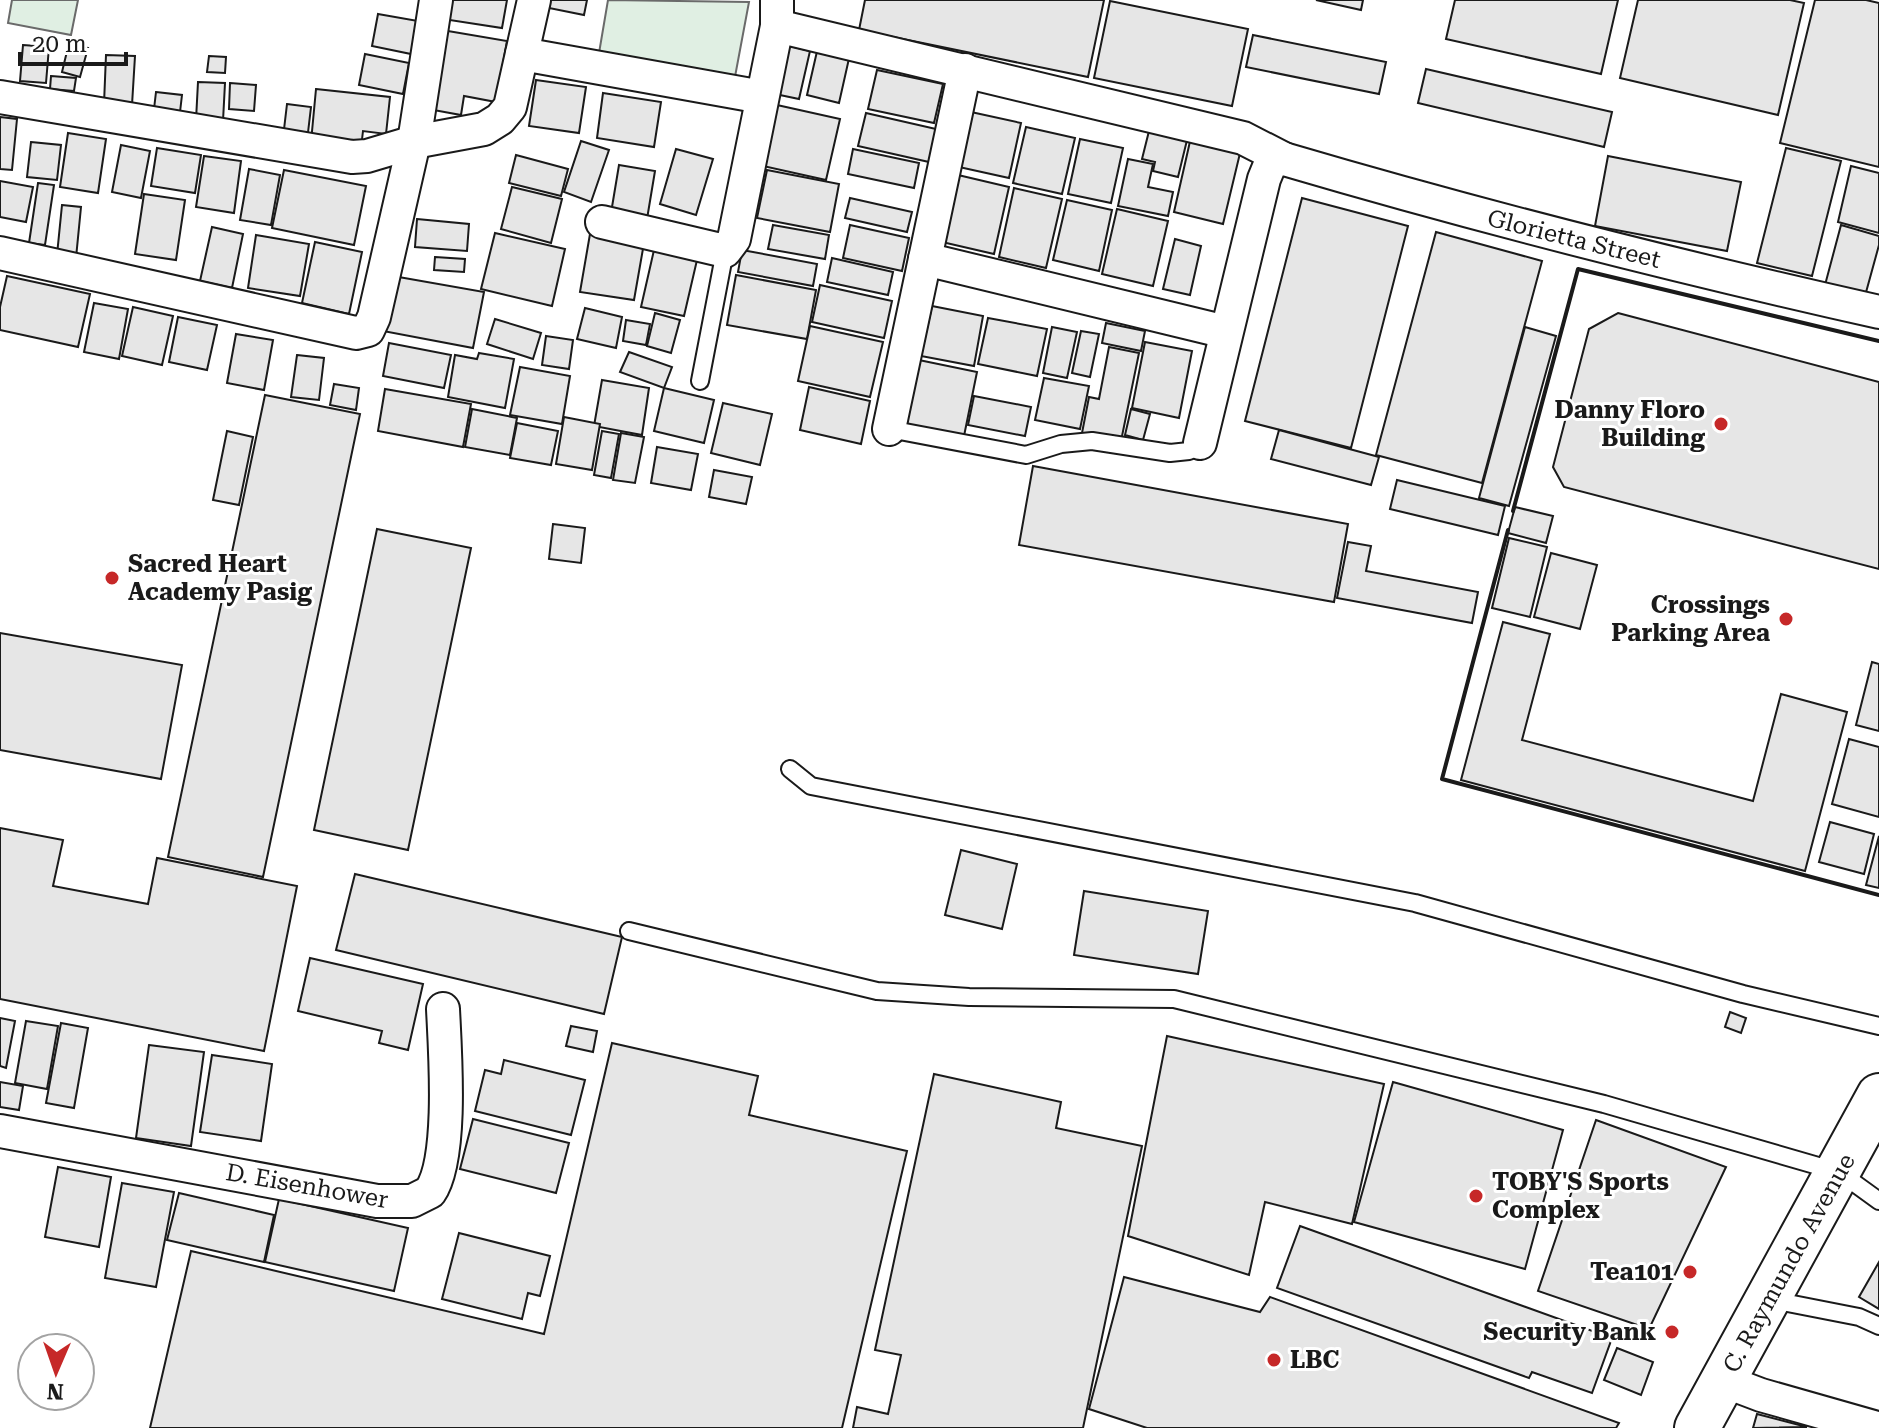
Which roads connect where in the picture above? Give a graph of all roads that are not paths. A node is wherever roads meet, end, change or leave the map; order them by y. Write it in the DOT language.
graph roads {
  1 [pos="436,0"];
  2 [pos="534,0"];
  3 [pos="777,13"];
  4 [pos="522,54"];
  5 [pos="965,70"];
  6 [pos="0,97"];
  7 [pos="762,97"];
  8 [pos="414,142"];
  9 [pos="1278,160"];
  10 [pos="602,222"];
  11 [pos="725,251"];
  12 [pos="0,253"];
  13 [pos="925,259"];
  14 [pos="1879,312"];
  15 [pos="1226,332"];
  16 [pos="700,381"];
  17 [pos="889,429"];
  18 [pos="1200,443"];
  19 [pos="790,769"];
  20 [pos="629,931"];
  21 [pos="443,1009"];
  22 [pos="1879,1026"];
  23 [pos="1879,1096"];
  24 [pos="0,1131"];
  25 [pos="1839,1172"];
  26 [pos="1879,1201"];
  27 [pos="1766,1299"];
  28 [pos="1879,1326"];
  29 [pos="1724,1381"];
  30 [pos="1697,1428"];
  31 [pos="1877,1428"];
  1 -- 8 [label="street"];
  2 -- 4 [label="street"];
  3 -- 5 [label="street, Glorietta Street"];
  3 -- 7 [label="street"];
  4 -- 7 [label="street"];
  4 -- 8 [label="street"];
  5 -- 9 [label="street, Glorietta Street"];
  5 -- 13 [label="street"];
  6 -- 8 [label="street"];
  7 -- 11 [label="street"];
  8 -- 12 [label="street"];
  9 -- 14 [label="street, Glorietta Street"];
  9 -- 15 [label="street"];
  10 -- 11 [label="street"];
  11 -- 16 [label="lane"];
  13 -- 15 [label="street"];
  13 -- 17 [label="street"];
  15 -- 18 [label="street"];
  17 -- 18 [label="lane"];
  19 -- 22 [label="lane"];
  20 -- 25 [label="lane"];
  21 -- 24 [label="street, D. Eisenhower"];
  23 -- 25 [label="main road, C. Raymundo Avenue"];
  25 -- 26 [label="lane"];
  25 -- 27 [label="main road, C. Raymundo Avenue"];
  27 -- 28 [label="lane"];
  27 -- 29 [label="main road, C. Raymundo Avenue"];
  29 -- 30 [label="main road, C. Raymundo Avenue"];
  29 -- 31 [label="street"];
}
